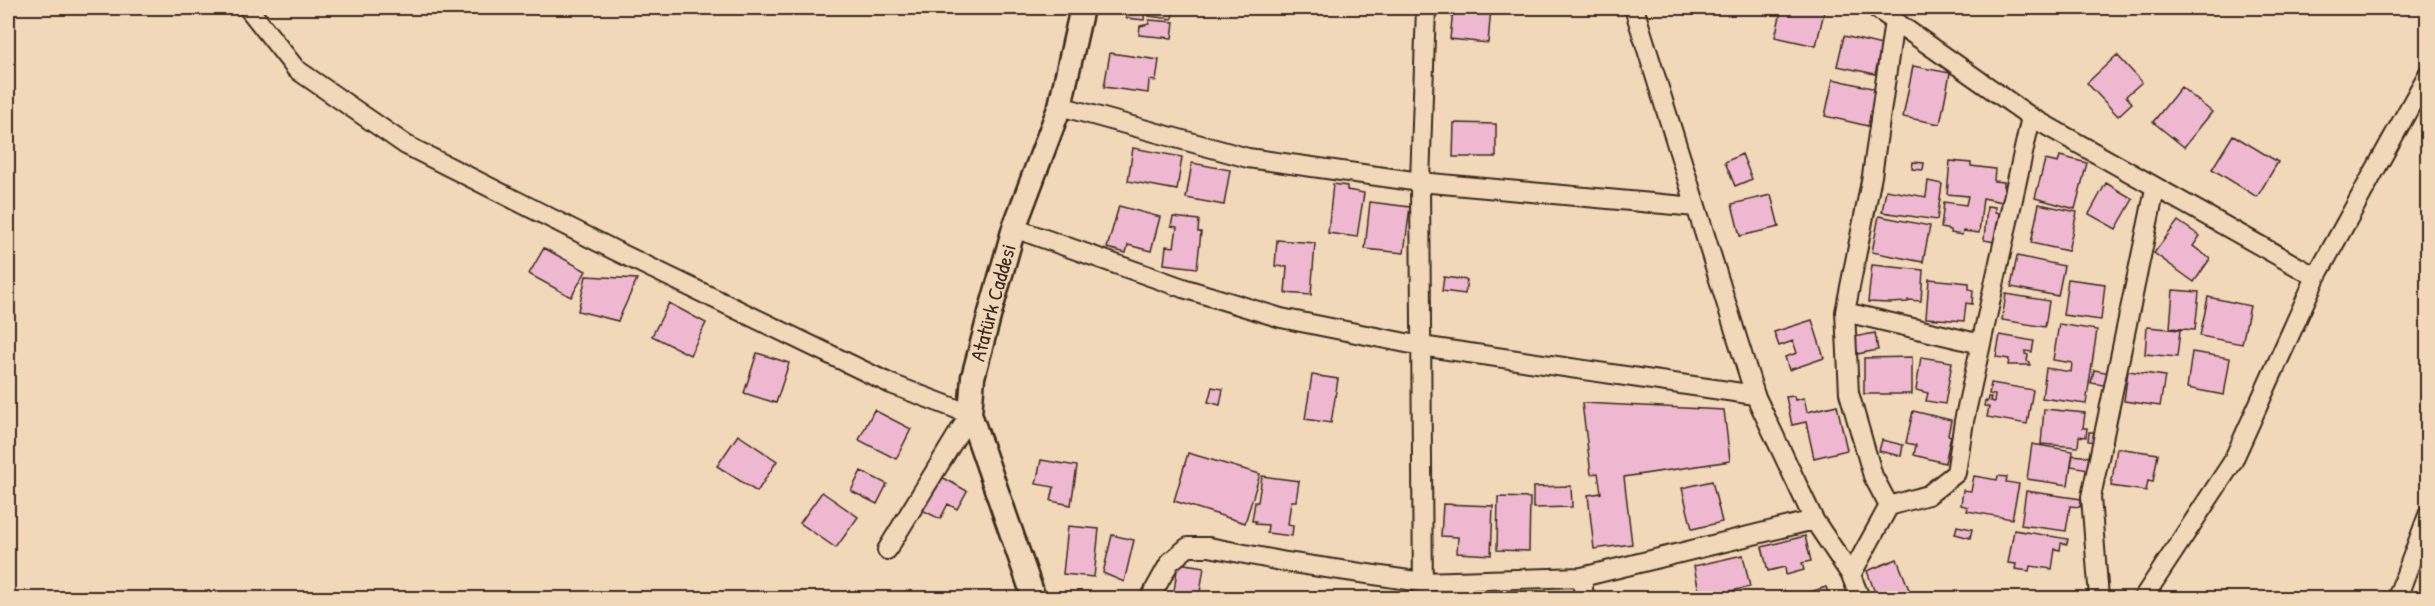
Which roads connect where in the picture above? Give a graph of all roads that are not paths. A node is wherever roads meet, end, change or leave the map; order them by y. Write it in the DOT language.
graph roads {
  1 [pos="248,8"];
  2 [pos="1082,8"];
  3 [pos="1426,8"];
  4 [pos="1634,8"];
  5 [pos="1876,8"];
  6 [pos="1894,21"];
  7 [pos="2427,74"];
  8 [pos="1060,106"];
  9 [pos="2031,117"];
  10 [pos="1420,182"];
  11 [pos="2156,189"];
  12 [pos="1696,207"];
  13 [pos="1014,228"];
  14 [pos="2316,277"];
  15 [pos="1845,312"];
  16 [pos="1981,344"];
  17 [pos="1421,346"];
  18 [pos="1755,395"];
  19 [pos="970,414"];
  20 [pos="1889,506"];
  21 [pos="2427,515"];
  22 [pos="1814,520"];
  23 [pos="887,550"];
  24 [pos="1851,575"];
  25 [pos="1582,578"];
  26 [pos="1423,590"];
  27 [pos="1034,598"];
  28 [pos="1150,598"];
  29 [pos="1584,598"];
  30 [pos="1860,598"];
  31 [pos="2099,598"];
  32 [pos="2142,598"];
  33 [pos="2397,598"];
  1 -- 19 [label="street"];
  2 -- 8 [label="street, Atatürk Caddesi"];
  3 -- 10 [label="street"];
  4 -- 12 [label="street"];
  5 -- 6 [label="street"];
  6 -- 9 [label="street"];
  6 -- 15 [label="street"];
  7 -- 14 [label="street"];
  8 -- 10 [label="street"];
  8 -- 13 [label="street, Atatürk Caddesi"];
  9 -- 11 [label="street"];
  9 -- 16 [label="street"];
  10 -- 12 [label="street"];
  10 -- 17 [label="street"];
  11 -- 14 [label="street"];
  11 -- 31 [label="street"];
  12 -- 18 [label="street"];
  13 -- 17 [label="street"];
  13 -- 19 [label="street, Atatürk Caddesi"];
  14 -- 32 [label="street"];
  15 -- 16 [label="street"];
  15 -- 20 [label="street"];
  16 -- 20 [label="street"];
  17 -- 18 [label="street"];
  17 -- 26 [label="street"];
  18 -- 22 [label="street"];
  19 -- 23 [label="street"];
  19 -- 27 [label="street, Atatürk Caddesi"];
  20 -- 24 [label="street"];
  21 -- 33 [label="street"];
  22 -- 24 [label="street"];
  22 -- 25 [label="street"];
  24 -- 30 [label="street"];
  25 -- 26 [label="street"];
  25 -- 29 [label="street"];
  26 -- 28 [label="street"];
}
